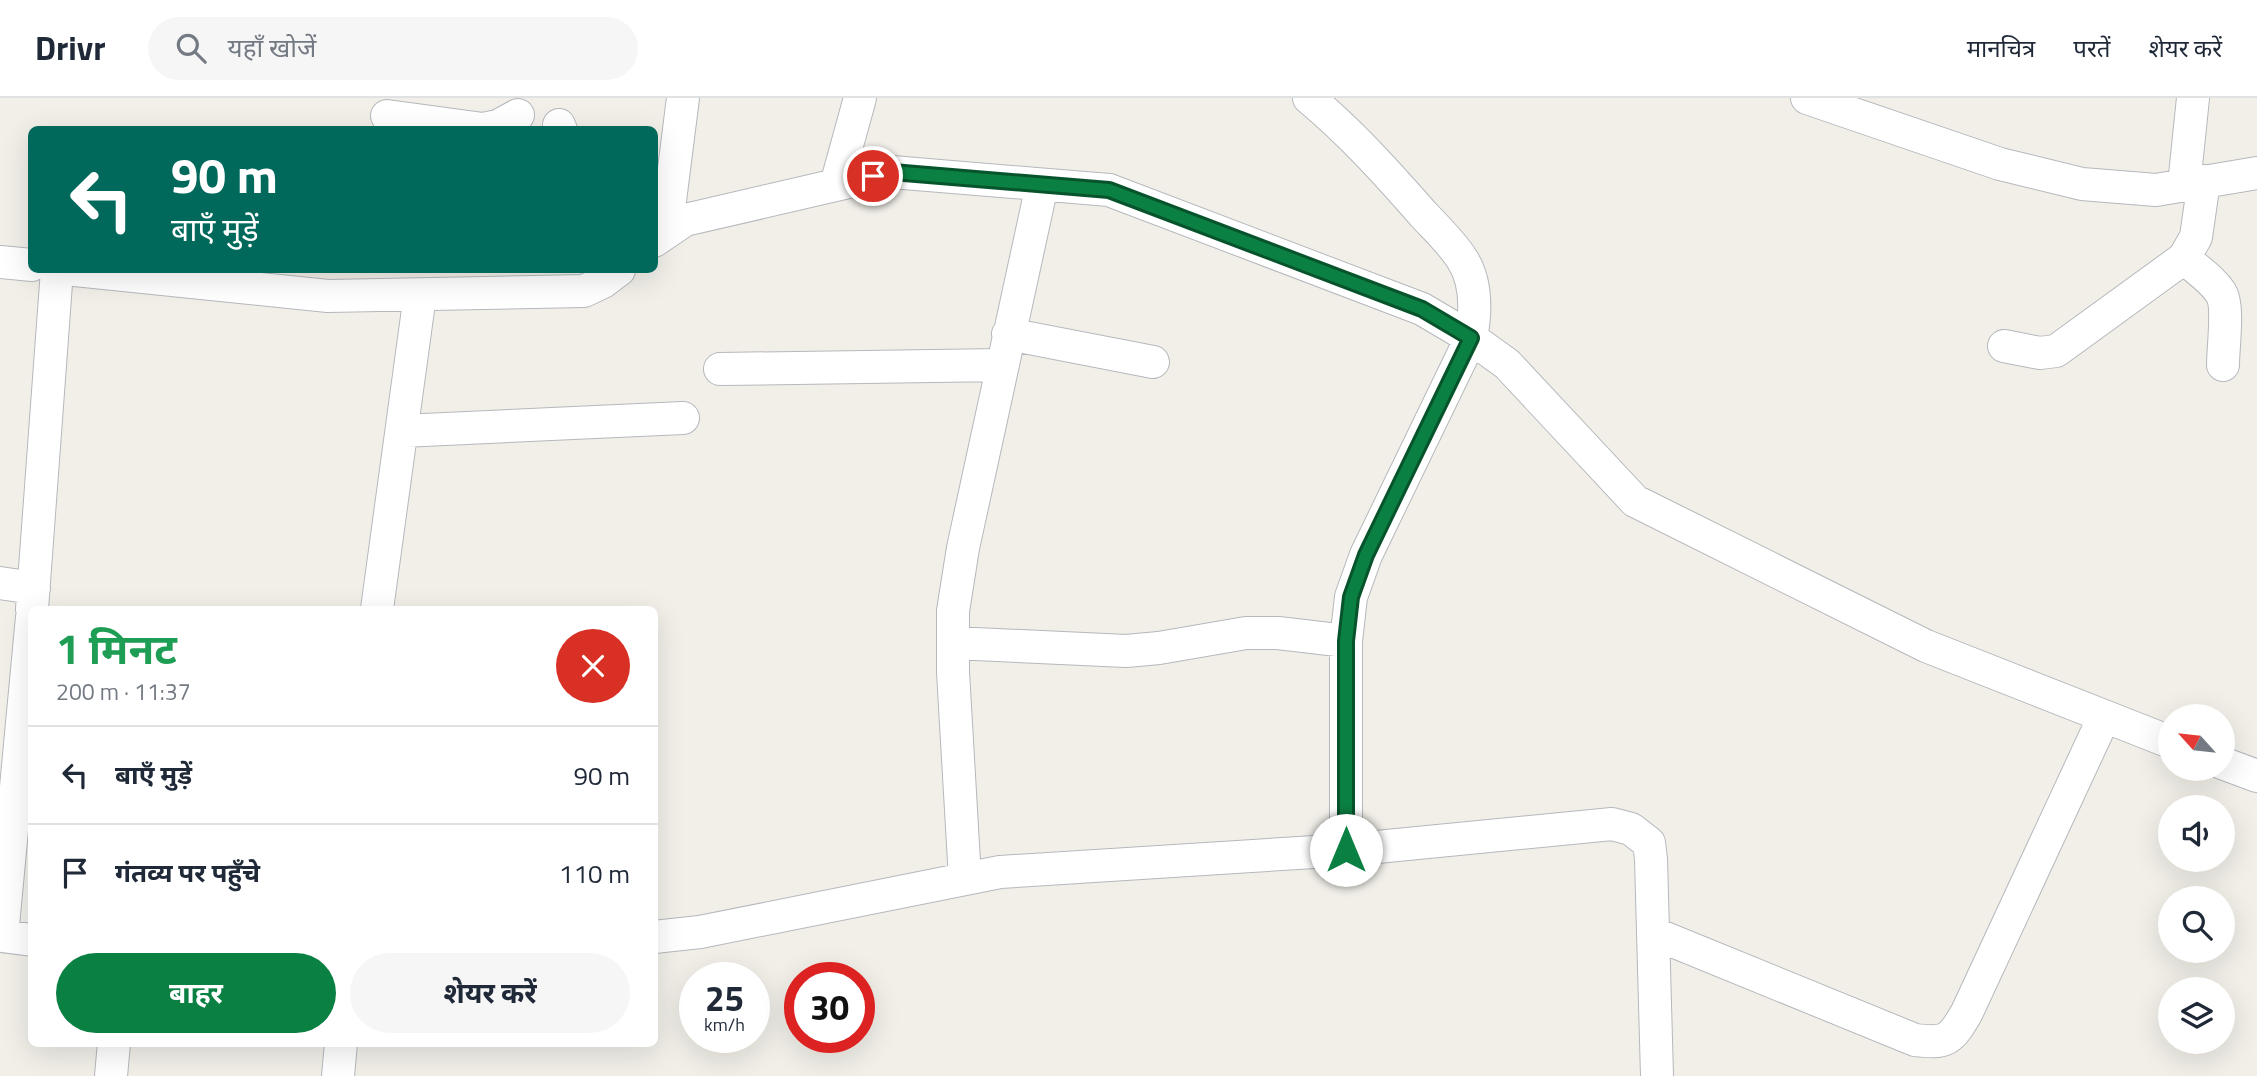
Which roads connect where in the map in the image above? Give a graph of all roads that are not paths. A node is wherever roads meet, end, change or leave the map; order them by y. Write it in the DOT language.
graph roads {
  1 [pos="683,98"];
  2 [pos="860,98"];
  3 [pos="1309,98"];
  4 [pos="1807,98"];
  5 [pos="2193,98"];
  6 [pos="388,115"];
  7 [pos="518,115"];
  8 [pos="452,126"];
  9 [pos="498,126"];
  10 [pos="2257,173"];
  11 [pos="2194,183"];
  12 [pos="836,185"];
  13 [pos="1042,185"];
  14 [pos="660,236"];
  15 [pos="2184,258"];
  16 [pos="0,262"];
  17 [pos="28,265"];
  18 [pos="57,273"];
  19 [pos="104,273"];
  20 [pos="615,273"];
  21 [pos="585,280"];
  22 [pos="368,282"];
  23 [pos="420,295"];
  24 [pos="1008,334"];
  25 [pos="1471,338"];
  26 [pos="2004,346"];
  27 [pos="1153,362"];
  28 [pos="1002,365"];
  29 [pos="2222,365"];
  30 [pos="720,369"];
  31 [pos="684,418"];
  32 [pos="402,431"];
  33 [pos="0,583"];
  34 [pos="33,604"];
  35 [pos="377,606"];
  36 [pos="1346,641"];
  37 [pos="954,643"];
  38 [pos="28,680"];
  39 [pos="2104,717"];
  40 [pos="2158,737"];
  41 [pos="2235,768"];
  42 [pos="2257,776"];
  43 [pos="1346,850"];
  44 [pos="965,879"];
  45 [pos="1653,933"];
  46 [pos="658,937"];
  47 [pos="11,938"];
  48 [pos="114,1047"];
  49 [pos="341,1047"];
  50 [pos="111,1076"];
  51 [pos="338,1076"];
  52 [pos="1657,1076"];
  1 -- 14 [label="street"];
  2 -- 12 [label="street"];
  3 -- 25 [label="street"];
  4 -- 11 [label="street"];
  5 -- 11 [label="street"];
  6 -- 8 [label="street"];
  7 -- 9 [label="street"];
  10 -- 11 [label="street"];
  11 -- 15 [label="street"];
  12 -- 13 [label="street"];
  12 -- 14 [label="street"];
  13 -- 24 [label="street"];
  13 -- 25 [label="street"];
  15 -- 26 [label="street"];
  15 -- 29 [label="street"];
  16 -- 17 [label="street"];
  18 -- 34 [label="street"];
  19 -- 22 [label="street"];
  20 -- 21 [label="street"];
  21 -- 23 [label="street"];
  22 -- 23 [label="street"];
  23 -- 32 [label="street"];
  24 -- 27 [label="street"];
  24 -- 28 [label="street"];
  25 -- 36 [label="street"];
  25 -- 39 [label="street"];
  28 -- 30 [label="street"];
  28 -- 37 [label="street"];
  31 -- 32 [label="street"];
  32 -- 35 [label="street"];
  33 -- 34 [label="street"];
  36 -- 37 [label="street"];
  36 -- 43 [label="street"];
  37 -- 44 [label="street"];
  38 -- 47 [label="street"];
  39 -- 40 [label="street"];
  39 -- 45 [label="street"];
  41 -- 42 [label="street"];
  43 -- 44 [label="street"];
  43 -- 45 [label="street"];
  44 -- 46 [label="street"];
  45 -- 52 [label="street"];
  48 -- 50 [label="street"];
  49 -- 51 [label="street"];
}
